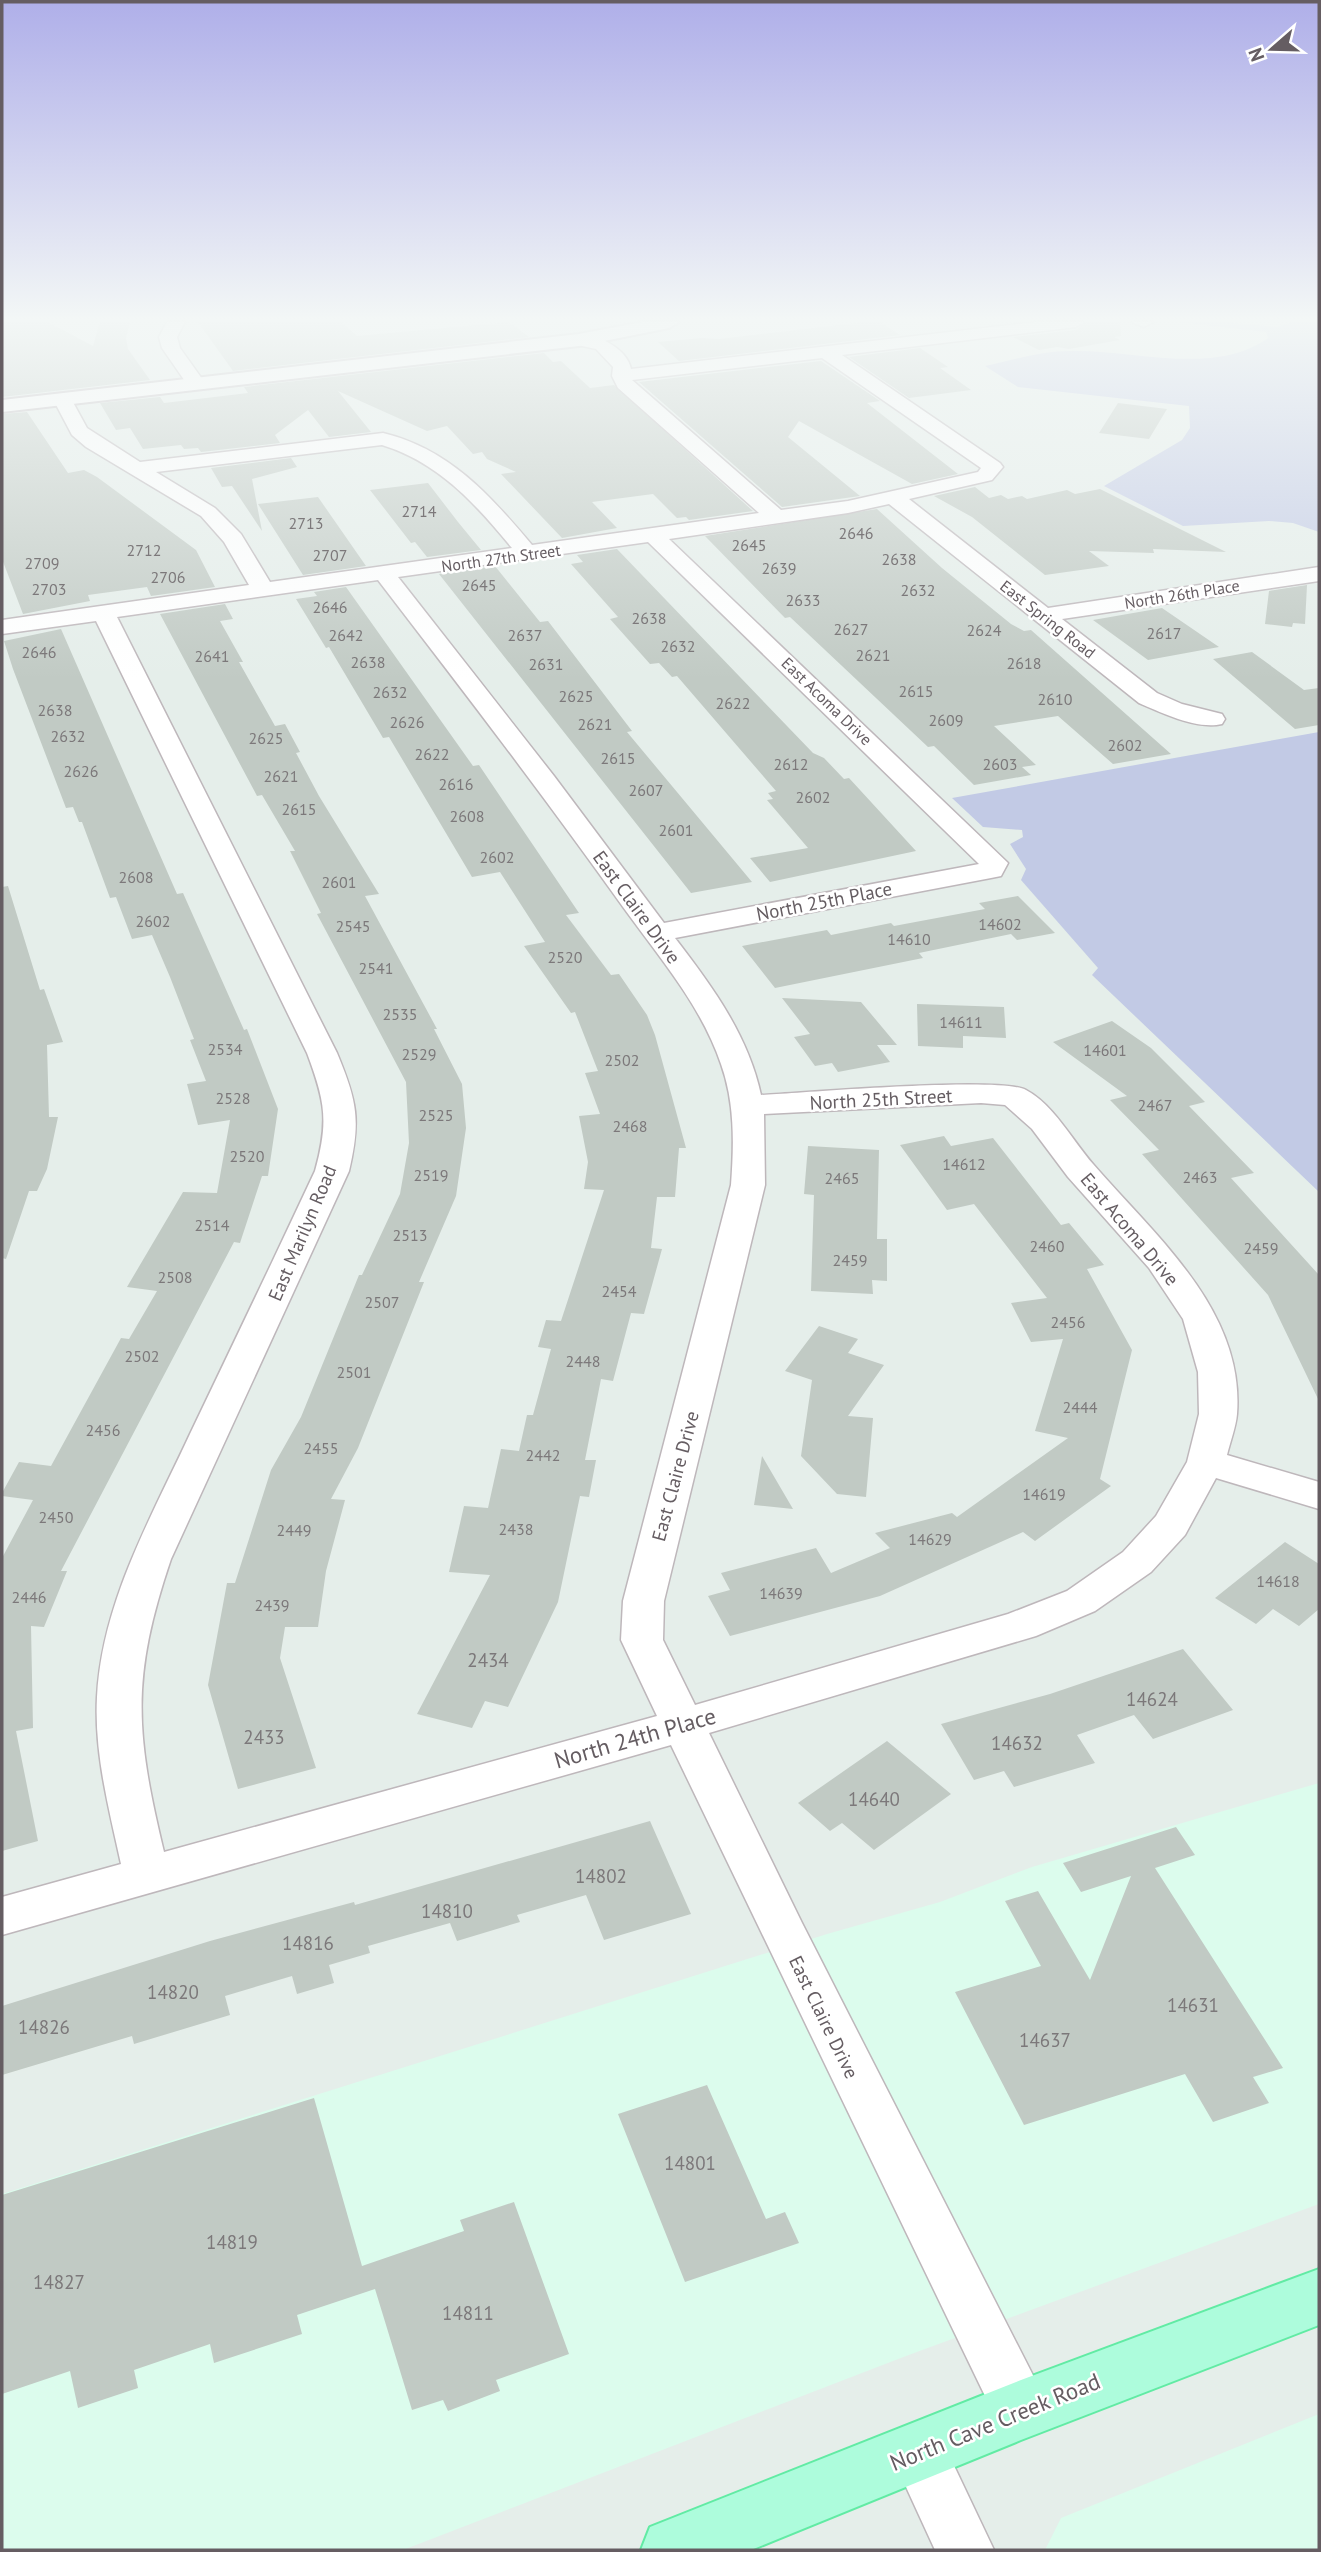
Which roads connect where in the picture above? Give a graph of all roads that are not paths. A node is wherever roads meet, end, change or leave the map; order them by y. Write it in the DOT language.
graph roads {
  1 [pos="94,441"];
  2 [pos="366,441"];
  3 [pos="389,441"];
  4 [pos="690,441"];
  5 [pos="955,441"];
  6 [pos="135,469"];
  7 [pos="895,498"];
  8 [pos="776,517"];
  9 [pos="654,536"];
  10 [pos="528,554"];
  11 [pos="384,574"];
  12 [pos="1319,574"];
  13 [pos="264,591"];
  14 [pos="103,612"];
  15 [pos="1044,615"];
  16 [pos="2,627"];
  17 [pos="1213,719"];
  18 [pos="991,870"];
  19 [pos="656,933"];
  20 [pos="1014,1096"];
  21 [pos="748,1105"];
  22 [pos="1206,1462"];
  23 [pos="1319,1496"];
  24 [pos="682,1724"];
  25 [pos="146,1875"];
  26 [pos="2,1916"];
  27 [pos="1319,2297"];
  28 [pos="1021,2410"];
  29 [pos="918,2452"];
  30 [pos="673,2550"];
  31 [pos="965,2550"];
  1 -- 6 [label="street"];
  2 -- 6 [label="street"];
  3 -- 10 [label="street"];
  4 -- 8 [label="street"];
  5 -- 7 [label="street, North 27th Street"];
  6 -- 13 [label="street"];
  7 -- 8 [label="street, North 27th Street"];
  7 -- 15 [label="street, East Spring Road"];
  8 -- 9 [label="street, North 27th Street"];
  9 -- 10 [label="street, North 27th Street"];
  9 -- 18 [label="street, East Acoma Drive"];
  10 -- 11 [label="street, North 27th Street"];
  11 -- 13 [label="street, North 27th Street"];
  11 -- 19 [label="street, East Claire Drive"];
  12 -- 15 [label="street, North 26th Place"];
  13 -- 14 [label="street, North 27th Street"];
  14 -- 16 [label="street, North 27th Street"];
  14 -- 25 [label="street, East Marilyn Road"];
  15 -- 17 [label="street, East Spring Road"];
  18 -- 19 [label="street, North 25th Place"];
  19 -- 21 [label="street, East Claire Drive"];
  20 -- 21 [label="street, North 25th Street"];
  20 -- 22 [label="street, East Acoma Drive"];
  21 -- 24 [label="street, East Claire Drive"];
  22 -- 23 [label="street"];
  22 -- 24 [label="street, North 24th Place"];
  24 -- 25 [label="street, North 24th Place"];
  24 -- 28 [label="street, East Claire Drive"];
  25 -- 26 [label="street, North 24th Place"];
  27 -- 28 [label="main road, North Cave Creek Road"];
  28 -- 29 [label="main road, North Cave Creek Road"];
  29 -- 30 [label="main road, North Cave Creek Road"];
  29 -- 31 [label="street"];
}
